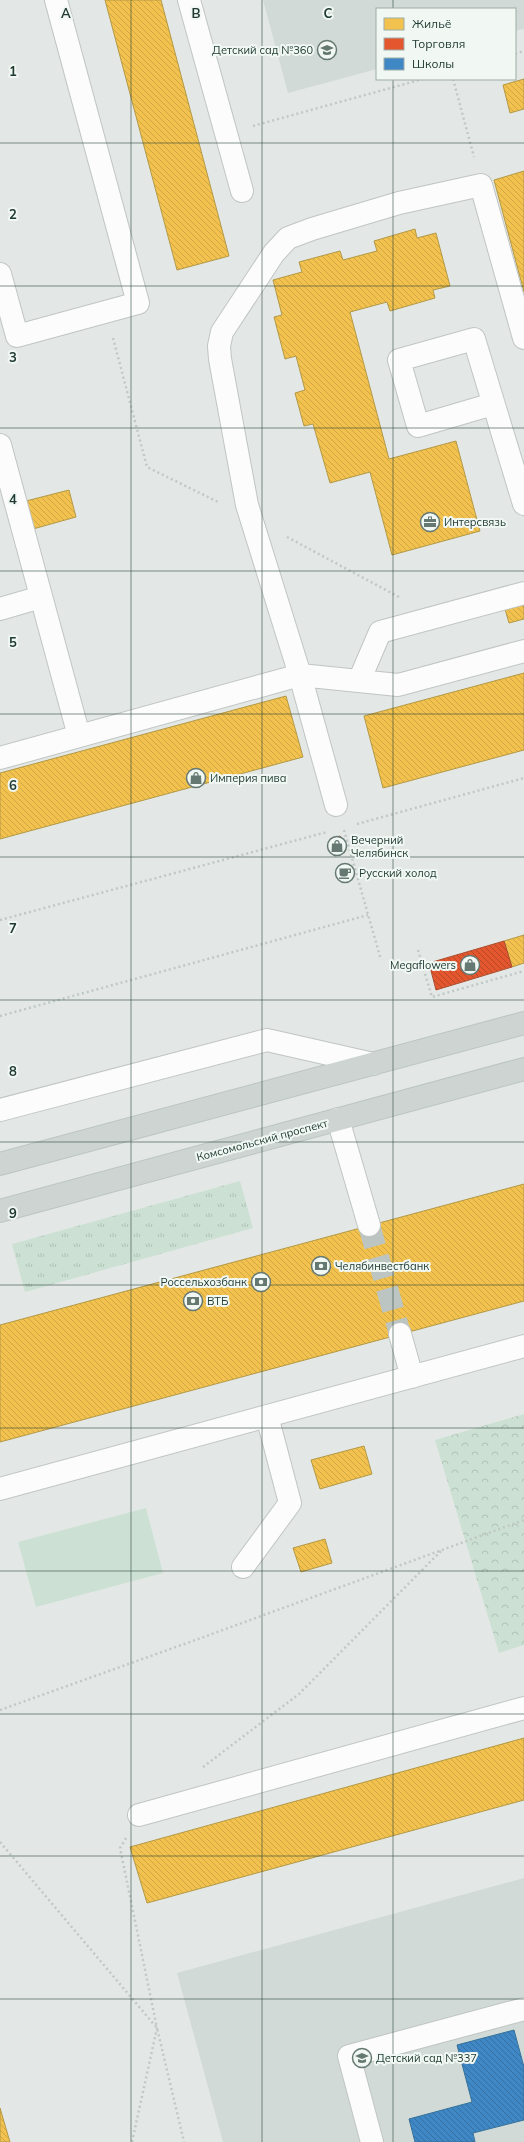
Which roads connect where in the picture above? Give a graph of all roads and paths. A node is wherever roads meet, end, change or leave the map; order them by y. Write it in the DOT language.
graph roads {
  1 [pos="56,0"];
  2 [pos="189,0"];
  3 [pos="419,80"];
  4 [pos="453,80"];
  5 [pos="226,133"];
  6 [pos="481,185"];
  7 [pos="242,191"];
  8 [pos="0,274"];
  9 [pos="524,338"];
  10 [pos="493,404"];
  11 [pos="0,445"];
  12 [pos="524,504"];
  13 [pos="524,594"];
  14 [pos="41,597"];
  15 [pos="0,608"];
  16 [pos="524,650"];
  17 [pos="300,675"];
  18 [pos="359,681"];
  19 [pos="79,736"];
  20 [pos="0,758"];
  21 [pos="524,778"];
  22 [pos="336,806"];
  23 [pos="351,825"];
  24 [pos="343,827"];
  25 [pos="328,832"];
  26 [pos="368,915"];
  27 [pos="0,920"];
  28 [pos="418,950"];
  29 [pos="380,960"];
  30 [pos="524,971"];
  31 [pos="0,1016"];
  32 [pos="524,1023"];
  33 [pos="373,1064"];
  34 [pos="524,1069"];
  35 [pos="0,1110"];
  36 [pos="338,1119"];
  37 [pos="0,1164"];
  38 [pos="0,1211"];
  39 [pos="369,1225"];
  40 [pos="400,1334"];
  41 [pos="524,1346"];
  42 [pos="412,1377"];
  43 [pos="267,1416"];
  44 [pos="0,1489"];
  45 [pos="524,1520"];
  46 [pos="443,1549"];
  47 [pos="243,1567"];
  48 [pos="524,1708"];
  49 [pos="0,1710"];
  50 [pos="200,1768"];
  51 [pos="139,1815"];
  52 [pos="0,1842"];
  53 [pos="524,2009"];
  54 [pos="157,2028"];
  55 [pos="132,2142"];
  56 [pos="184,2142"];
  57 [pos="372,2142"];
  1 -- 8 [label="lane"];
  2 -- 5 [label="lane"];
  3 -- 5 [label="path"];
  4 -- 6 [label="path"];
  5 -- 7 [label="lane"];
  6 -- 9 [label="lane"];
  6 -- 17 [label="lane"];
  10 -- 10 [label="lane"];
  10 -- 12 [label="lane"];
  11 -- 14 [label="lane"];
  13 -- 18 [label="lane"];
  14 -- 15 [label="lane"];
  14 -- 19 [label="lane"];
  16 -- 18 [label="lane"];
  17 -- 18 [label="lane"];
  17 -- 19 [label="lane"];
  17 -- 22 [label="lane"];
  19 -- 20 [label="lane"];
  21 -- 23 [label="path"];
  24 -- 26 [label="path"];
  25 -- 27 [label="path"];
  26 -- 29 [label="path"];
  26 -- 31 [label="path"];
  28 -- 30 [label="path"];
  32 -- 33 [label="main road"];
  33 -- 35 [label="lane"];
  33 -- 37 [label="main road"];
  34 -- 36 [label="main road, Комсомольский проспект"];
  36 -- 38 [label="main road, Комсомольский проспект"];
  36 -- 39 [label="lane"];
  40 -- 42 [label="lane"];
  41 -- 42 [label="lane"];
  42 -- 43 [label="lane"];
  43 -- 44 [label="lane"];
  43 -- 47 [label="lane"];
  45 -- 46 [label="path"];
  46 -- 49 [label="path"];
  46 -- 50 [label="path"];
  48 -- 51 [label="lane"];
  51 -- 54 [label="path"];
  52 -- 54 [label="path"];
  53 -- 57 [label="lane"];
  54 -- 55 [label="path"];
  54 -- 56 [label="path"];
}
